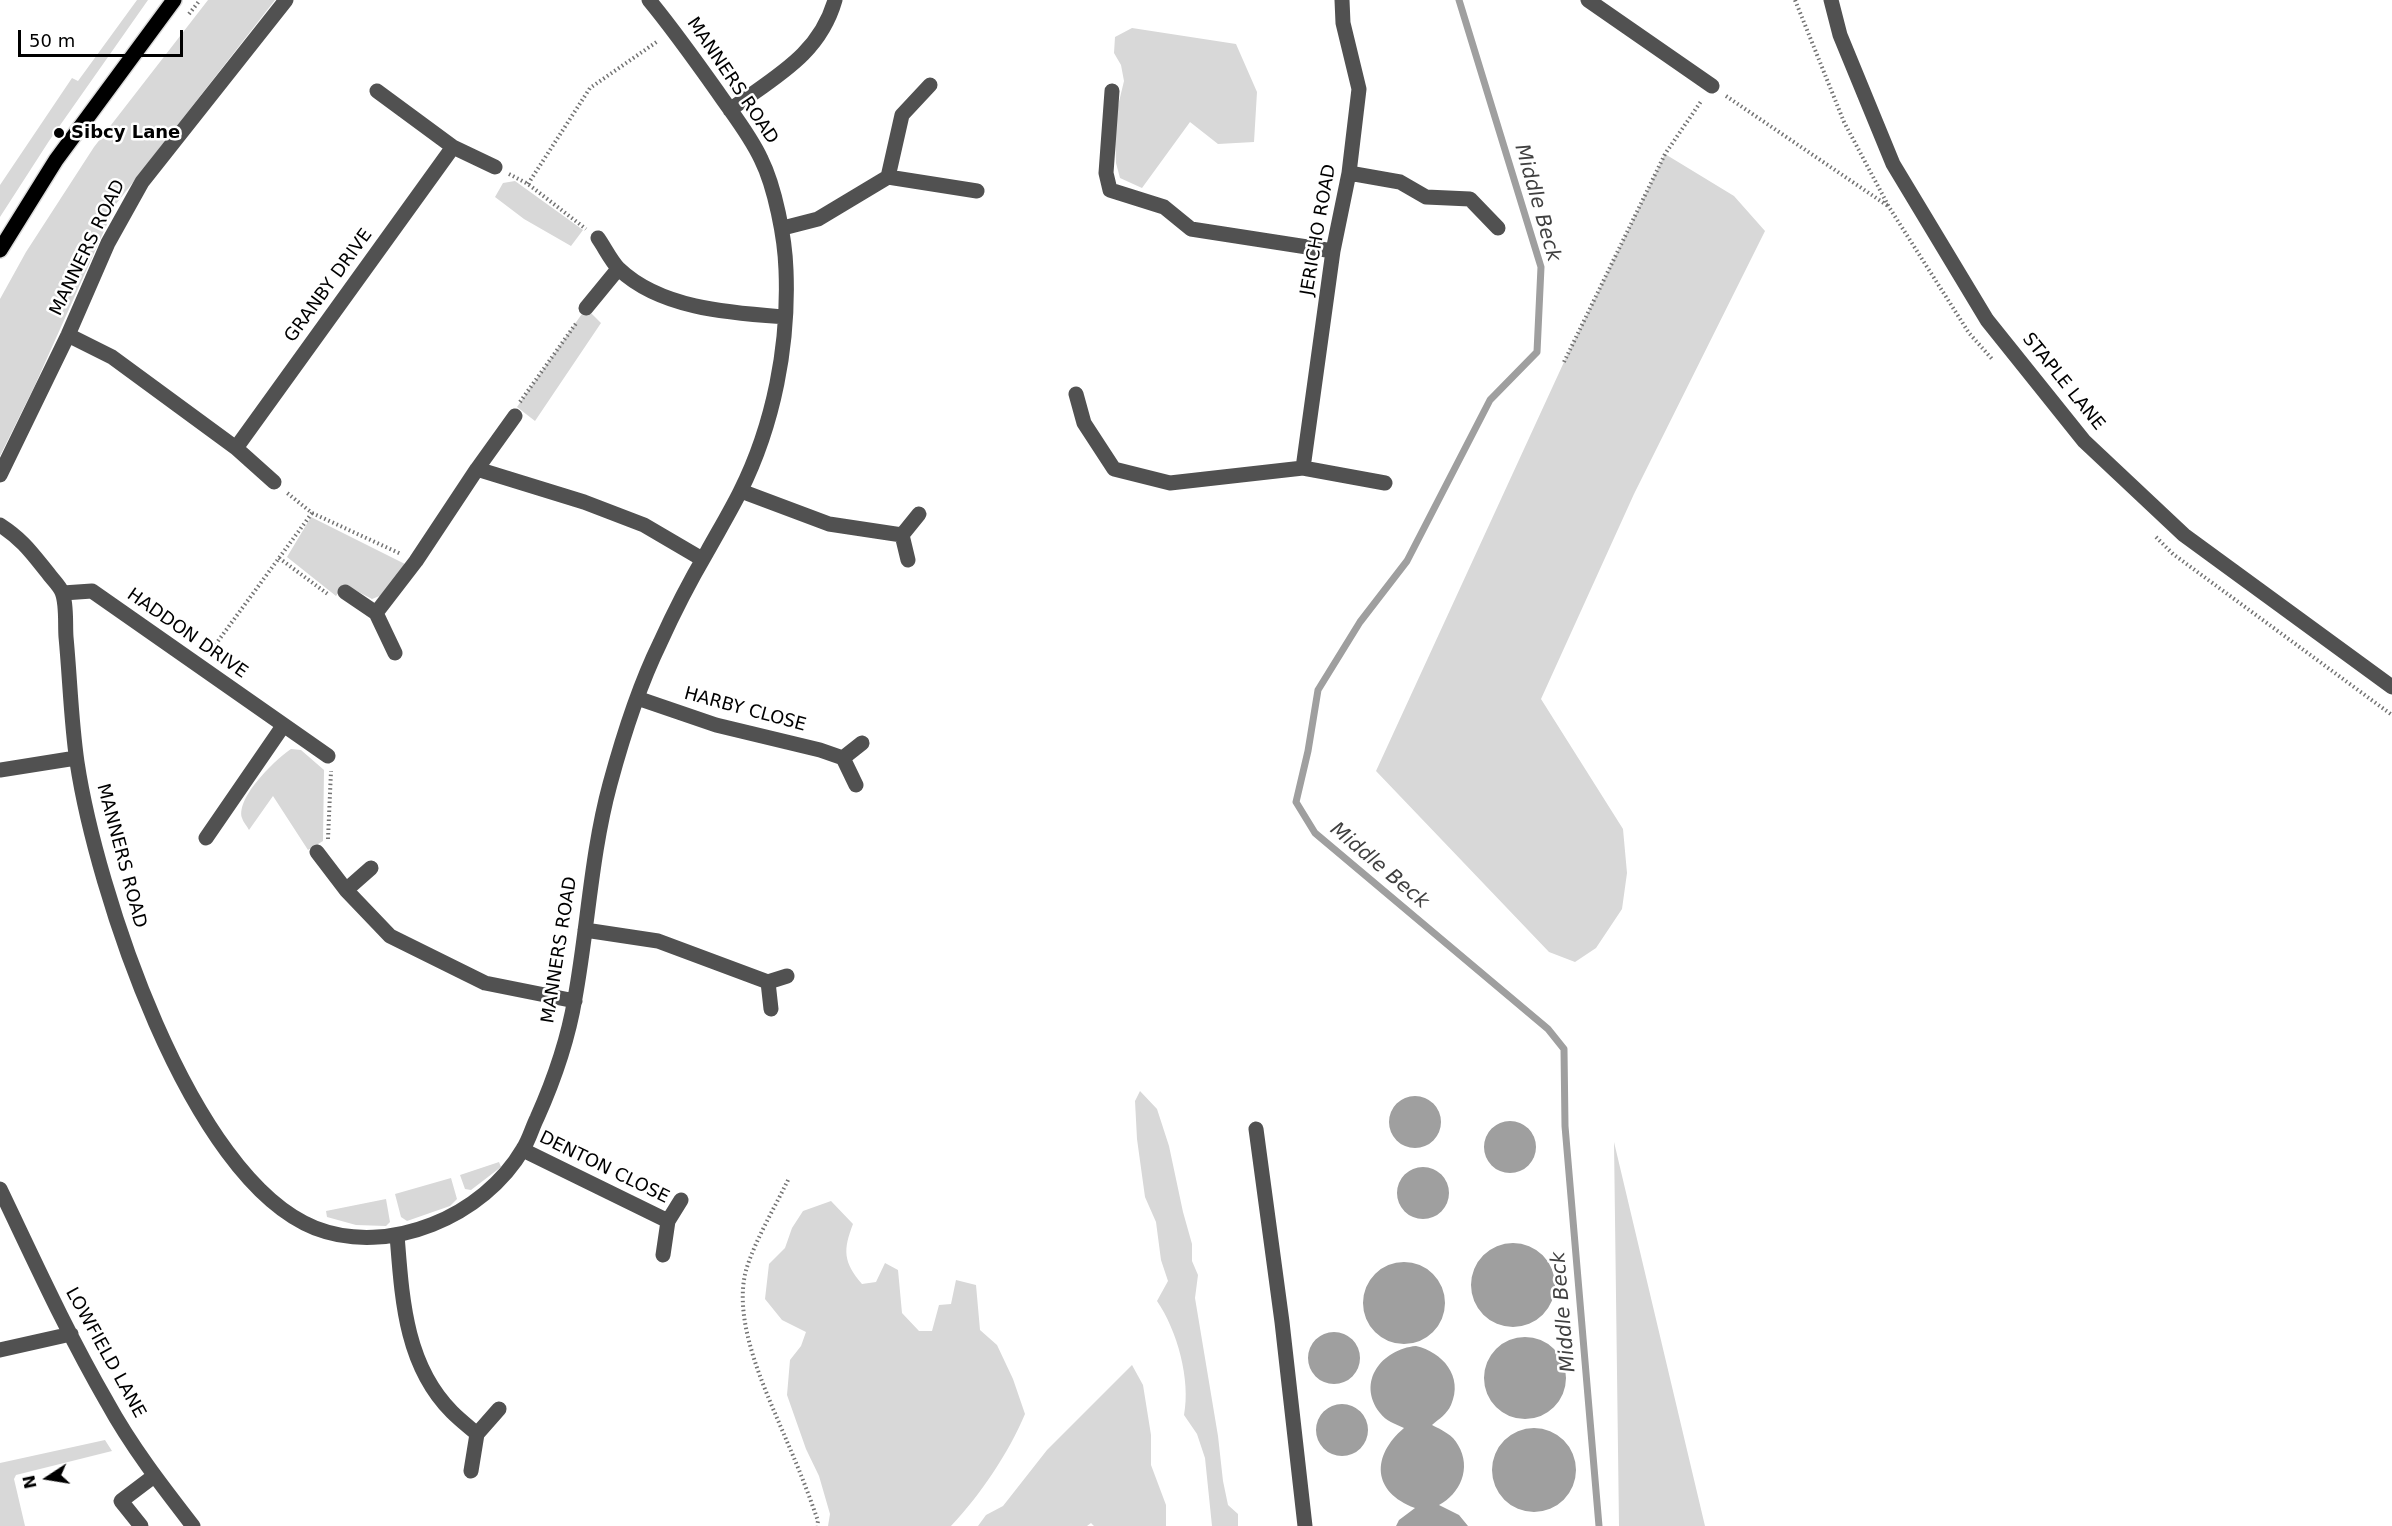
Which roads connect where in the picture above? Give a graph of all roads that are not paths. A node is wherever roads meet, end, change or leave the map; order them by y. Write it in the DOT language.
graph roads {
  1 [pos="174,0"];
  2 [pos="286,0"];
  3 [pos="648,0"];
  4 [pos="835,0"];
  5 [pos="1342,0"];
  6 [pos="1588,0"];
  7 [pos="1831,0"];
  8 [pos="930,85"];
  9 [pos="1712,86"];
  10 [pos="377,90"];
  11 [pos="1112,91"];
  12 [pos="730,110"];
  13 [pos="453,147"];
  14 [pos="495,167"];
  15 [pos="1349,173"];
  16 [pos="888,177"];
  17 [pos="977,191"];
  18 [pos="783,228"];
  19 [pos="1498,228"];
  20 [pos="598,238"];
  21 [pos="0,250"];
  22 [pos="1333,251"];
  23 [pos="618,269"];
  24 [pos="586,308"];
  25 [pos="785,317"];
  26 [pos="68,335"];
  27 [pos="1076,394"];
  28 [pos="514,416"];
  29 [pos="236,448"];
  30 [pos="1303,468"];
  31 [pos="477,469"];
  32 [pos="0,475"];
  33 [pos="274,482"];
  34 [pos="1385,483"];
  35 [pos="741,491"];
  36 [pos="919,514"];
  37 [pos="0,525"];
  38 [pos="902,535"];
  39 [pos="702,559"];
  40 [pos="908,560"];
  41 [pos="345,592"];
  42 [pos="63,593"];
  43 [pos="376,613"];
  44 [pos="395,653"];
  45 [pos="2392,687"];
  46 [pos="637,698"];
  47 [pos="283,726"];
  48 [pos="862,743"];
  49 [pos="328,756"];
  50 [pos="76,758"];
  51 [pos="843,758"];
  52 [pos="0,770"];
  53 [pos="856,785"];
  54 [pos="206,838"];
  55 [pos="317,852"];
  56 [pos="371,868"];
  57 [pos="346,890"];
  58 [pos="585,930"];
  59 [pos="787,976"];
  60 [pos="768,982"];
  61 [pos="575,1001"];
  62 [pos="771,1009"];
  63 [pos="1256,1129"];
  64 [pos="523,1150"];
  65 [pos="0,1189"];
  66 [pos="681,1200"];
  67 [pos="668,1221"];
  68 [pos="397,1235"];
  69 [pos="663,1255"];
  70 [pos="70,1334"];
  71 [pos="0,1350"];
  72 [pos="499,1409"];
  73 [pos="477,1434"];
  74 [pos="471,1471"];
  75 [pos="154,1476"];
  76 [pos="141,1526"];
  77 [pos="193,1526"];
  78 [pos="1305,1526"];
  1 -- 21 [label="main road"];
  2 -- 26 [label="street, MANNERS ROAD"];
  3 -- 12 [label="street, MANNERS ROAD"];
  4 -- 12 [label="street"];
  5 -- 15 [label="street, JERICHO ROAD"];
  6 -- 9 [label="street"];
  7 -- 45 [label="street, STAPLE LANE"];
  8 -- 16 [label="street"];
  10 -- 13 [label="street"];
  11 -- 22 [label="street"];
  12 -- 18 [label="street, MANNERS ROAD"];
  13 -- 14 [label="street"];
  13 -- 29 [label="street, GRANBY DRIVE"];
  15 -- 19 [label="street"];
  15 -- 22 [label="street, JERICHO ROAD"];
  16 -- 17 [label="street"];
  16 -- 18 [label="street"];
  18 -- 25 [label="street, MANNERS ROAD"];
  20 -- 23 [label="street"];
  22 -- 30 [label="street, JERICHO ROAD"];
  23 -- 24 [label="street"];
  23 -- 25 [label="street"];
  25 -- 35 [label="street, MANNERS ROAD"];
  26 -- 29 [label="street"];
  26 -- 32 [label="street, MANNERS ROAD"];
  27 -- 30 [label="street"];
  28 -- 31 [label="street"];
  29 -- 33 [label="street"];
  30 -- 34 [label="street"];
  31 -- 39 [label="street"];
  31 -- 43 [label="street"];
  35 -- 38 [label="street"];
  35 -- 39 [label="street, MANNERS ROAD"];
  36 -- 38 [label="street"];
  37 -- 42 [label="street"];
  38 -- 40 [label="street"];
  39 -- 46 [label="street, MANNERS ROAD"];
  41 -- 43 [label="street"];
  42 -- 47 [label="street, HADDON DRIVE"];
  42 -- 50 [label="street, MANNERS ROAD"];
  43 -- 44 [label="street"];
  46 -- 51 [label="street, HARBY CLOSE"];
  46 -- 58 [label="street, MANNERS ROAD"];
  47 -- 49 [label="street, HADDON DRIVE"];
  47 -- 54 [label="street"];
  48 -- 51 [label="street"];
  50 -- 52 [label="street"];
  50 -- 68 [label="street, MANNERS ROAD"];
  51 -- 53 [label="street"];
  55 -- 57 [label="street"];
  56 -- 57 [label="street"];
  57 -- 61 [label="street"];
  58 -- 60 [label="street"];
  58 -- 61 [label="street, MANNERS ROAD"];
  59 -- 60 [label="street"];
  60 -- 62 [label="street"];
  61 -- 64 [label="street, MANNERS ROAD"];
  63 -- 78 [label="street"];
  64 -- 67 [label="street, DENTON CLOSE"];
  64 -- 68 [label="street, MANNERS ROAD"];
  65 -- 70 [label="street, LOWFIELD LANE"];
  66 -- 67 [label="street, DENTON CLOSE"];
  67 -- 69 [label="street, DENTON CLOSE"];
  68 -- 73 [label="street"];
  70 -- 71 [label="street"];
  70 -- 75 [label="street, LOWFIELD LANE"];
  72 -- 73 [label="street"];
  73 -- 74 [label="street"];
  75 -- 76 [label="street"];
  75 -- 77 [label="street, LOWFIELD LANE"];
}
